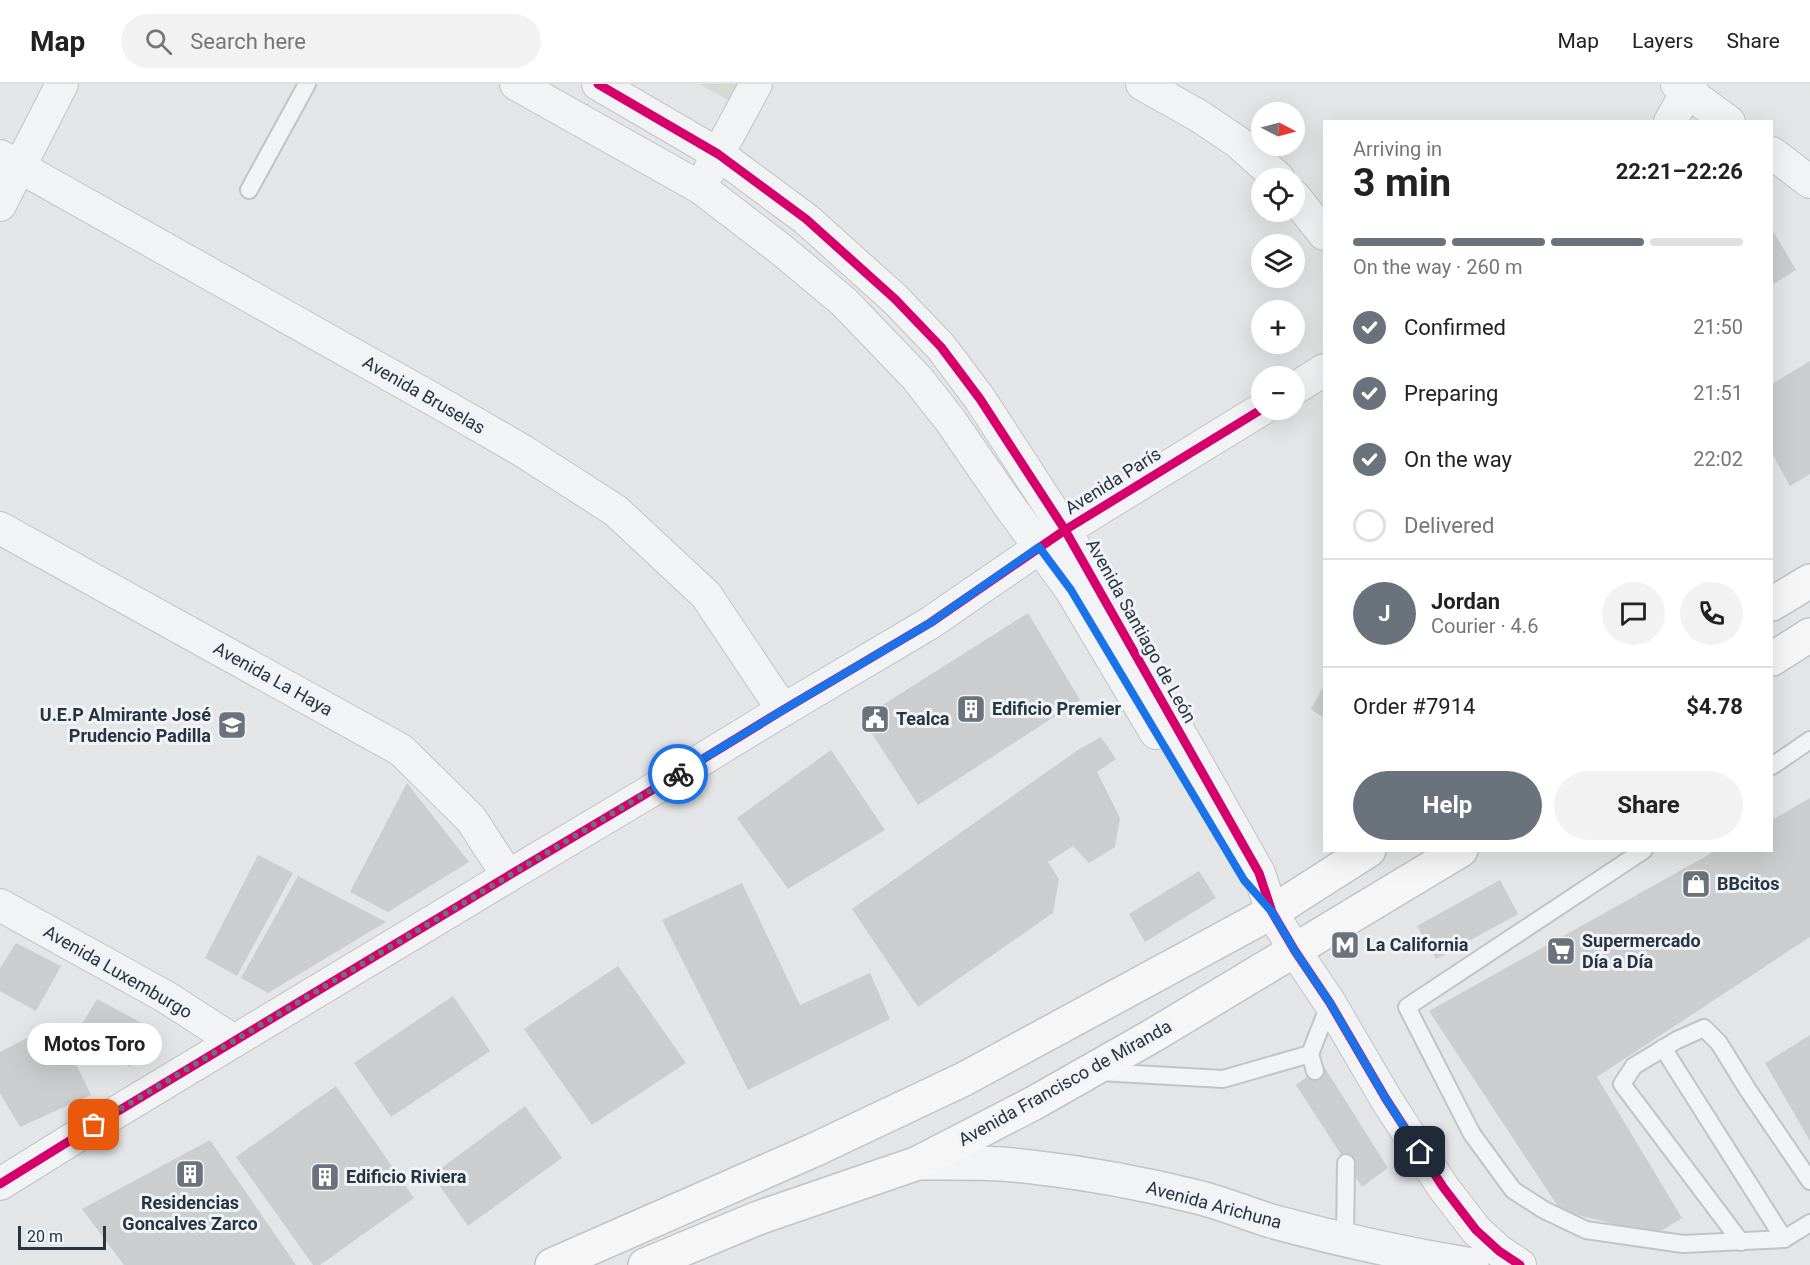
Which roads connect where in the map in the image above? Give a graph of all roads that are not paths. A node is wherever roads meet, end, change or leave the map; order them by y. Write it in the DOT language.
graph roads {
  1 [pos="62,84"];
  2 [pos="307,84"];
  3 [pos="516,84"];
  4 [pos="598,84"];
  5 [pos="756,84"];
  6 [pos="1142,84"];
  7 [pos="1685,86"];
  8 [pos="1671,120"];
  9 [pos="1728,120"];
  10 [pos="718,154"];
  11 [pos="1773,154"];
  12 [pos="10,162"];
  13 [pos="1267,168"];
  14 [pos="1810,182"];
  15 [pos="701,189"];
  16 [pos="249,190"];
  17 [pos="0,205"];
  18 [pos="1305,210"];
  19 [pos="1323,233"];
  20 [pos="1323,371"];
  21 [pos="1305,382"];
  22 [pos="1251,416"];
  23 [pos="0,528"];
  24 [pos="1065,530"];
  25 [pos="1039,547"];
  26 [pos="1810,581"];
  27 [pos="1773,603"];
  28 [pos="1810,635"];
  29 [pos="1773,658"];
  30 [pos="783,710"];
  31 [pos="1810,740"];
  32 [pos="1773,765"];
  33 [pos="1366,852"];
  34 [pos="1458,852"];
  35 [pos="1641,852"];
  36 [pos="508,876"];
  37 [pos="0,905"];
  38 [pos="1272,912"];
  39 [pos="1295,951"];
  40 [pos="1330,1003"];
  41 [pos="234,1041"];
  42 [pos="1663,1048"];
  43 [pos="1310,1054"];
  44 [pos="1090,1071"];
  45 [pos="1315,1071"];
  46 [pos="918,1163"];
  47 [pos="1346,1163"];
  48 [pos="1810,1181"];
  49 [pos="0,1184"];
  50 [pos="1810,1222"];
  51 [pos="1345,1239"];
  52 [pos="1784,1239"];
  53 [pos="1741,1242"];
  54 [pos="552,1265"];
  55 [pos="645,1265"];
  56 [pos="1472,1265"];
  57 [pos="1520,1265"];
  1 -- 12 [label="street"];
  2 -- 16 [label="lane"];
  3 -- 15 [label="street, Avenida Santiago de León"];
  4 -- 10 [label="street, Avenida Santiago de León"];
  5 -- 10 [label="street"];
  6 -- 13 [label="street"];
  7 -- 8 [label="street"];
  7 -- 9 [label="street"];
  10 -- 15 [label="street"];
  10 -- 24 [label="street, Avenida Santiago de León"];
  11 -- 14 [label="street"];
  12 -- 17 [label="street"];
  12 -- 30 [label="street, Avenida Bruselas"];
  15 -- 25 [label="street, Avenida Santiago de León"];
  18 -- 19 [label="street"];
  20 -- 21 [label="street"];
  22 -- 24 [label="street, Avenida París"];
  23 -- 36 [label="street, Avenida La Haya"];
  24 -- 25 [label="street, Avenida París"];
  24 -- 38 [label="street, Avenida Santiago de León"];
  25 -- 30 [label="street, Avenida París"];
  25 -- 38 [label="street, Avenida Santiago de León"];
  26 -- 27 [label="main road"];
  28 -- 29 [label="main road"];
  30 -- 36 [label="street, Avenida París"];
  31 -- 32 [label="lane"];
  33 -- 38 [label="main road"];
  34 -- 39 [label="main road, Avenida Francisco de Miranda"];
  35 -- 53 [label="lane"];
  36 -- 41 [label="street, Avenida París"];
  37 -- 41 [label="street, Avenida Luxemburgo"];
  38 -- 39 [label="street, Avenida Santiago de León"];
  38 -- 54 [label="main road"];
  39 -- 40 [label="street, Avenida Santiago de León"];
  39 -- 44 [label="main road, Avenida Francisco de Miranda"];
  40 -- 43 [label="lane"];
  40 -- 57 [label="street, Avenida Santiago de León"];
  41 -- 49 [label="street, Avenida París"];
  42 -- 48 [label="lane"];
  42 -- 52 [label="lane"];
  42 -- 53 [label="lane"];
  43 -- 44 [label="lane"];
  43 -- 45 [label="lane"];
  44 -- 46 [label="main road, Avenida Francisco de Miranda"];
  46 -- 51 [label="street, Avenida Arichuna"];
  46 -- 55 [label="main road, Avenida Francisco de Miranda"];
  47 -- 51 [label="lane"];
  50 -- 52 [label="lane"];
  51 -- 56 [label="street, Avenida Arichuna"];
  52 -- 53 [label="lane"];
}
